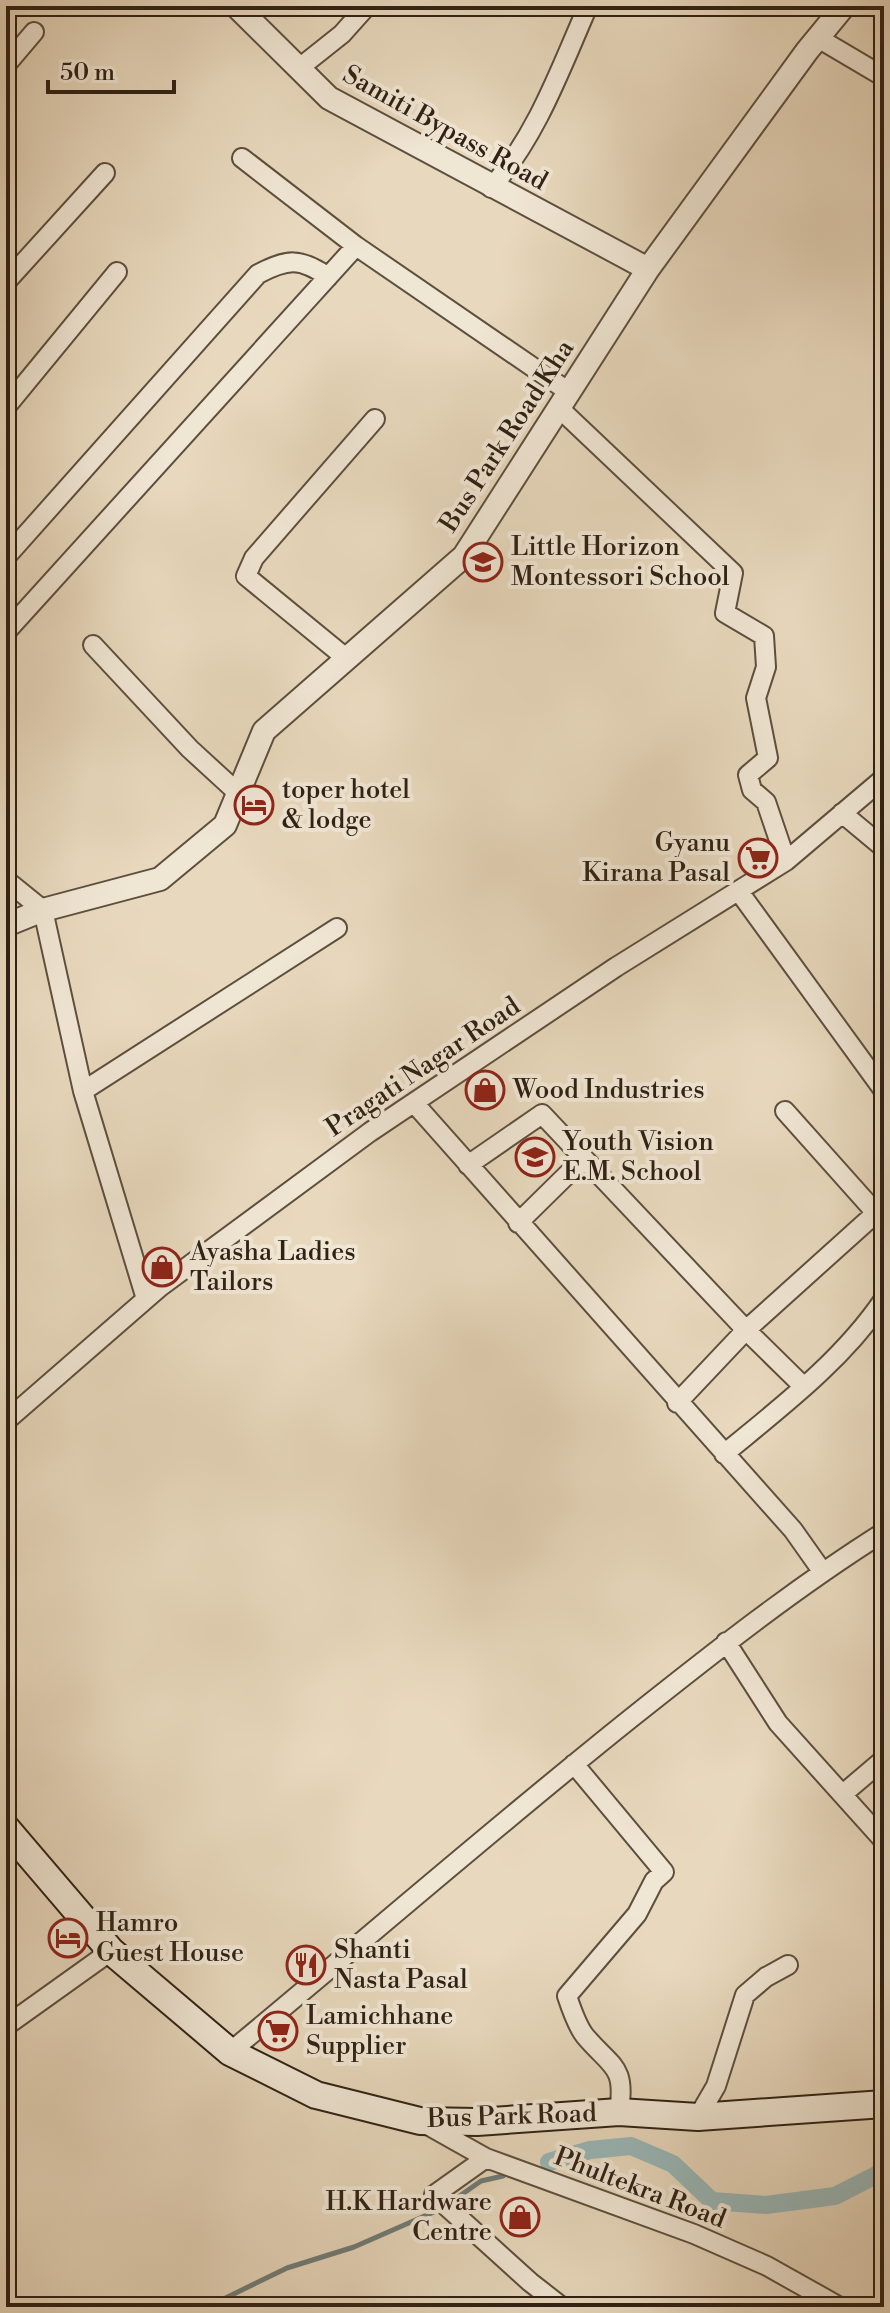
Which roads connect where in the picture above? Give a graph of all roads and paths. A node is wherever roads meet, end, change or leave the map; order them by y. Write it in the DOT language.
graph roads {
  1 [pos="236,6"];
  2 [pos="367,6"];
  3 [pos="588,6"];
  4 [pos="844,6"];
  5 [pos="34,32"];
  6 [pos="818,38"];
  7 [pos="6,65"];
  8 [pos="298,69"];
  9 [pos="884,77"];
  10 [pos="242,158"];
  11 [pos="105,173"];
  12 [pos="491,188"];
  13 [pos="356,246"];
  14 [pos="648,269"];
  15 [pos="117,272"];
  16 [pos="328,277"];
  17 [pos="6,282"];
  18 [pos="564,400"];
  19 [pos="6,407"];
  20 [pos="375,419"];
  21 [pos="6,557"];
  22 [pos="6,632"];
  23 [pos="93,645"];
  24 [pos="346,658"];
  25 [pos="884,778"];
  26 [pos="238,793"];
  27 [pos="842,813"];
  28 [pos="884,848"];
  29 [pos="786,861"];
  30 [pos="6,880"];
  31 [pos="740,893"];
  32 [pos="43,910"];
  33 [pos="6,925"];
  34 [pos="337,928"];
  35 [pos="83,1091"];
  36 [pos="884,1091"];
  37 [pos="414,1103"];
  38 [pos="785,1111"];
  39 [pos="583,1159"];
  40 [pos="468,1165"];
  41 [pos="880,1216"];
  42 [pos="518,1223"];
  43 [pos="146,1299"];
  44 [pos="884,1299"];
  45 [pos="746,1330"];
  46 [pos="804,1387"];
  47 [pos="677,1403"];
  48 [pos="6,1421"];
  49 [pos="724,1454"];
  50 [pos="884,1532"];
  51 [pos="822,1571"];
  52 [pos="726,1642"];
  53 [pos="884,1759"];
  54 [pos="574,1764"];
  55 [pos="843,1794"];
  56 [pos="6,1828"];
  57 [pos="884,1841"];
  58 [pos="111,1951"];
  59 [pos="788,1965"];
  60 [pos="6,2026"];
  61 [pos="230,2052"];
  62 [pos="884,2104"];
  63 [pos="619,2112"];
  64 [pos="698,2117"];
  65 [pos="420,2121"];
  66 [pos="486,2158"];
  67 [pos="562,2307"];
  68 [pos="840,2307"];
  1 -- 8 [label="street, Samiti Bypass Road"];
  2 -- 8 [label="street"];
  3 -- 12 [label="street"];
  4 -- 6 [label="street, Bus Park Road Kha"];
  5 -- 7 [label="street"];
  6 -- 9 [label="street"];
  6 -- 14 [label="street, Bus Park Road Kha"];
  8 -- 12 [label="street, Samiti Bypass Road"];
  10 -- 13 [label="street"];
  11 -- 17 [label="street"];
  12 -- 14 [label="street, Samiti Bypass Road"];
  13 -- 16 [label="street"];
  13 -- 18 [label="street"];
  14 -- 18 [label="street, Bus Park Road Kha"];
  15 -- 19 [label="street"];
  16 -- 21 [label="street"];
  16 -- 22 [label="street"];
  18 -- 24 [label="street, Bus Park Road Kha"];
  18 -- 29 [label="street"];
  20 -- 24 [label="street"];
  23 -- 26 [label="street"];
  24 -- 26 [label="street, Bus Park Road Kha"];
  25 -- 27 [label="street, Pragati Nagar Road"];
  26 -- 32 [label="street, Bus Park Road Kha"];
  27 -- 28 [label="street"];
  27 -- 29 [label="street, Pragati Nagar Road"];
  29 -- 31 [label="street, Pragati Nagar Road"];
  30 -- 32 [label="street"];
  31 -- 36 [label="street"];
  31 -- 37 [label="street, Pragati Nagar Road"];
  32 -- 33 [label="street, Bus Park Road Kha"];
  32 -- 35 [label="street"];
  34 -- 35 [label="street"];
  35 -- 43 [label="street"];
  37 -- 40 [label="street"];
  37 -- 43 [label="street, Pragati Nagar Road"];
  38 -- 41 [label="street"];
  39 -- 40 [label="street"];
  39 -- 42 [label="street"];
  39 -- 45 [label="street"];
  40 -- 42 [label="street"];
  41 -- 45 [label="street"];
  42 -- 47 [label="street"];
  43 -- 48 [label="street, Pragati Nagar Road"];
  44 -- 46 [label="street"];
  45 -- 46 [label="street"];
  45 -- 47 [label="street"];
  46 -- 49 [label="street"];
  47 -- 49 [label="street"];
  49 -- 51 [label="street"];
  50 -- 51 [label="street"];
  51 -- 52 [label="street"];
  52 -- 54 [label="street"];
  52 -- 55 [label="street"];
  53 -- 55 [label="street"];
  54 -- 61 [label="street"];
  54 -- 63 [label="street"];
  55 -- 57 [label="street"];
  56 -- 58 [label="main road, Bus Park Road"];
  58 -- 60 [label="street"];
  58 -- 61 [label="main road, Bus Park Road"];
  59 -- 64 [label="street"];
  61 -- 65 [label="main road, Bus Park Road"];
  62 -- 64 [label="main road, Bus Park Road"];
  63 -- 64 [label="main road, Bus Park Road"];
  63 -- 65 [label="main road, Bus Park Road"];
  65 -- 66 [label="street, Phultekra Road"];
  66 -- 67 [label="street"];
  66 -- 68 [label="street, Phultekra Road"];
}
